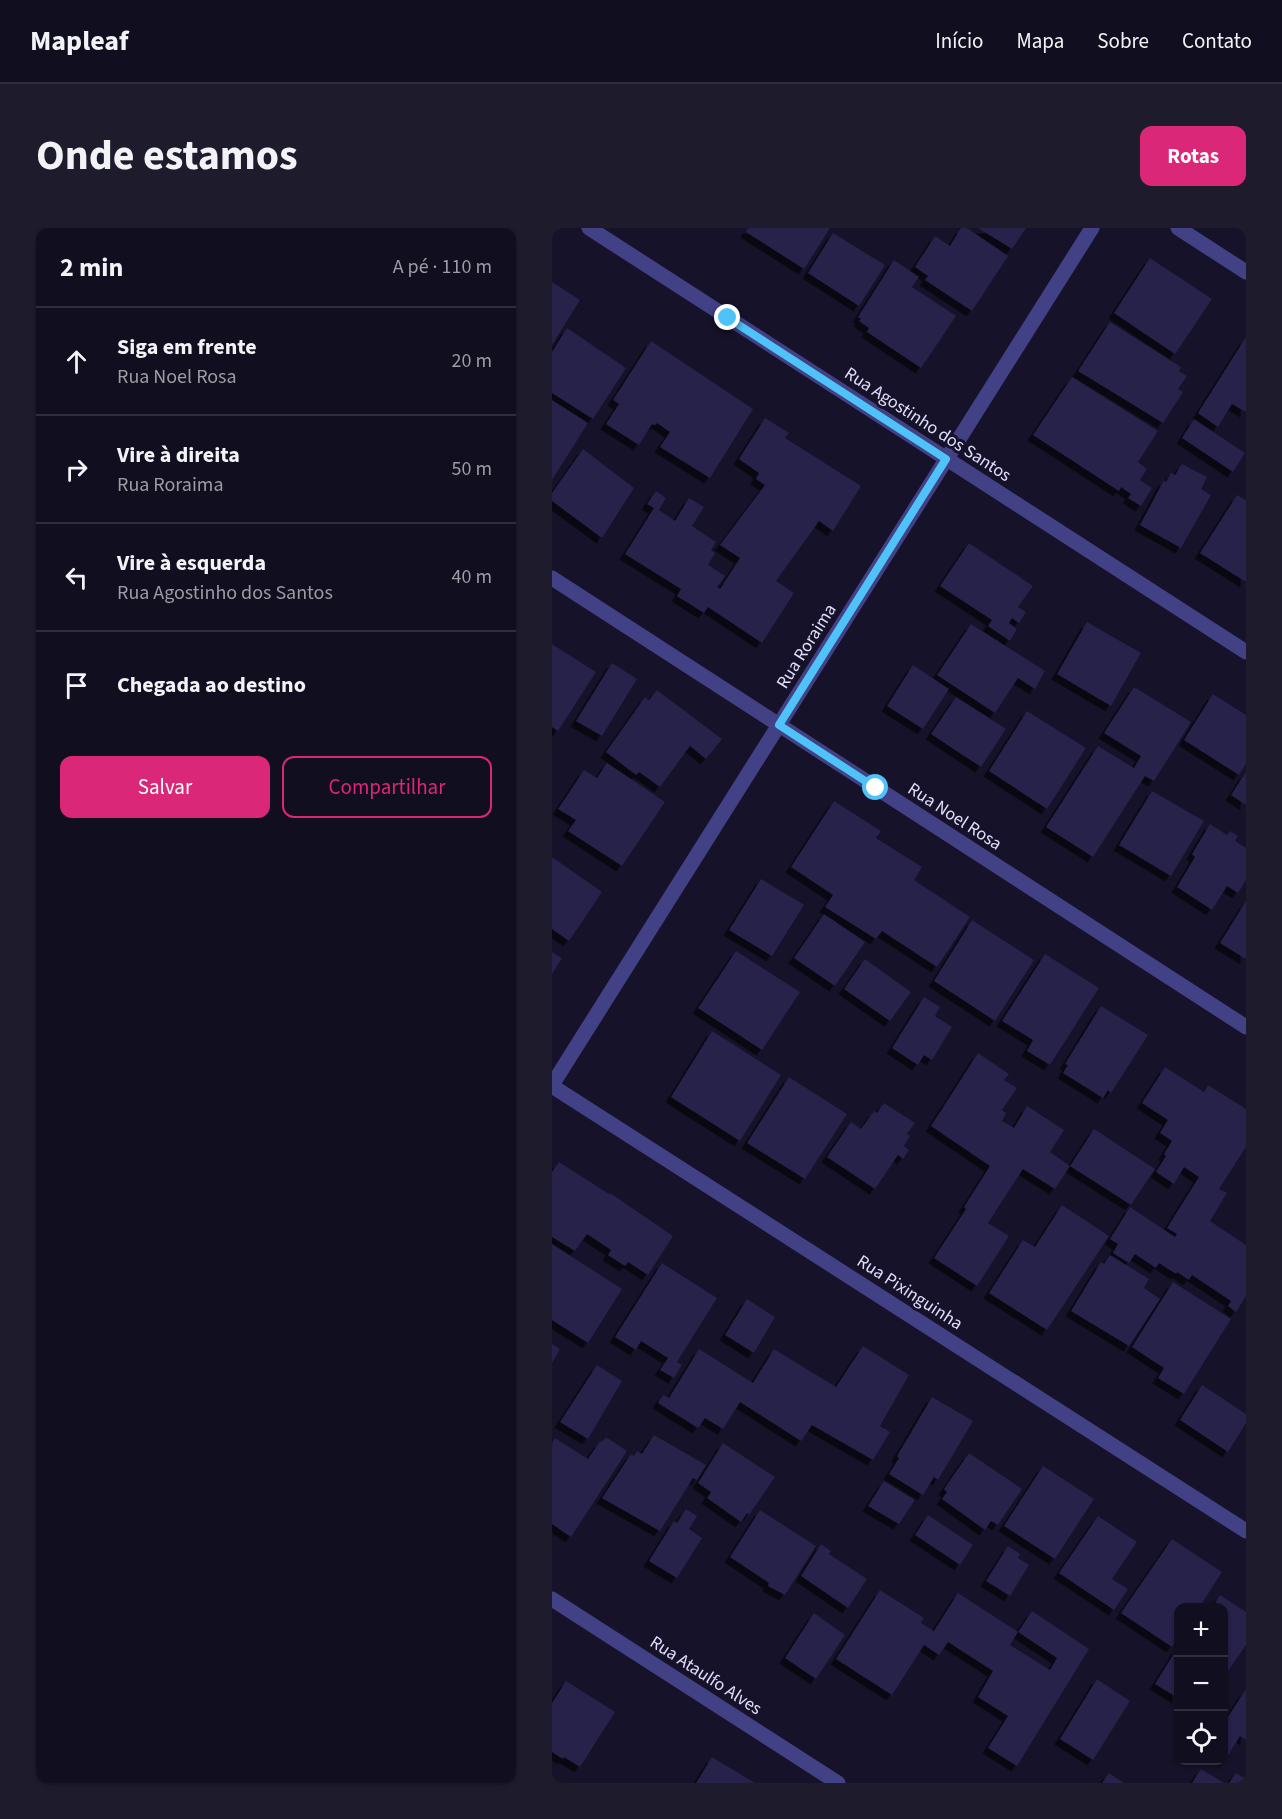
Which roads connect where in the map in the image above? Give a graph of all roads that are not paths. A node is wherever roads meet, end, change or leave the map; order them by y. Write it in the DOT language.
graph roads {
  1 [pos="590,228"];
  2 [pos="1092,228"];
  3 [pos="1179,228"];
  4 [pos="1246,272"];
  5 [pos="946,459"];
  6 [pos="552,578"];
  7 [pos="1246,652"];
  8 [pos="779,725"];
  9 [pos="1246,1027"];
  10 [pos="552,1085"];
  11 [pos="1246,1531"];
  12 [pos="552,1599"];
  13 [pos="838,1783"];
  1 -- 5 [label="street, Rua Agostinho dos Santos"];
  2 -- 5 [label="street, Rua Roraima"];
  3 -- 4 [label="street"];
  5 -- 7 [label="street, Rua Agostinho dos Santos"];
  5 -- 8 [label="street, Rua Roraima"];
  6 -- 8 [label="street, Rua Noel Rosa"];
  8 -- 9 [label="street, Rua Noel Rosa"];
  8 -- 10 [label="street, Rua Roraima"];
  10 -- 11 [label="street, Rua Pixinguinha"];
  12 -- 13 [label="street, Rua Ataulfo Alves"];
}
